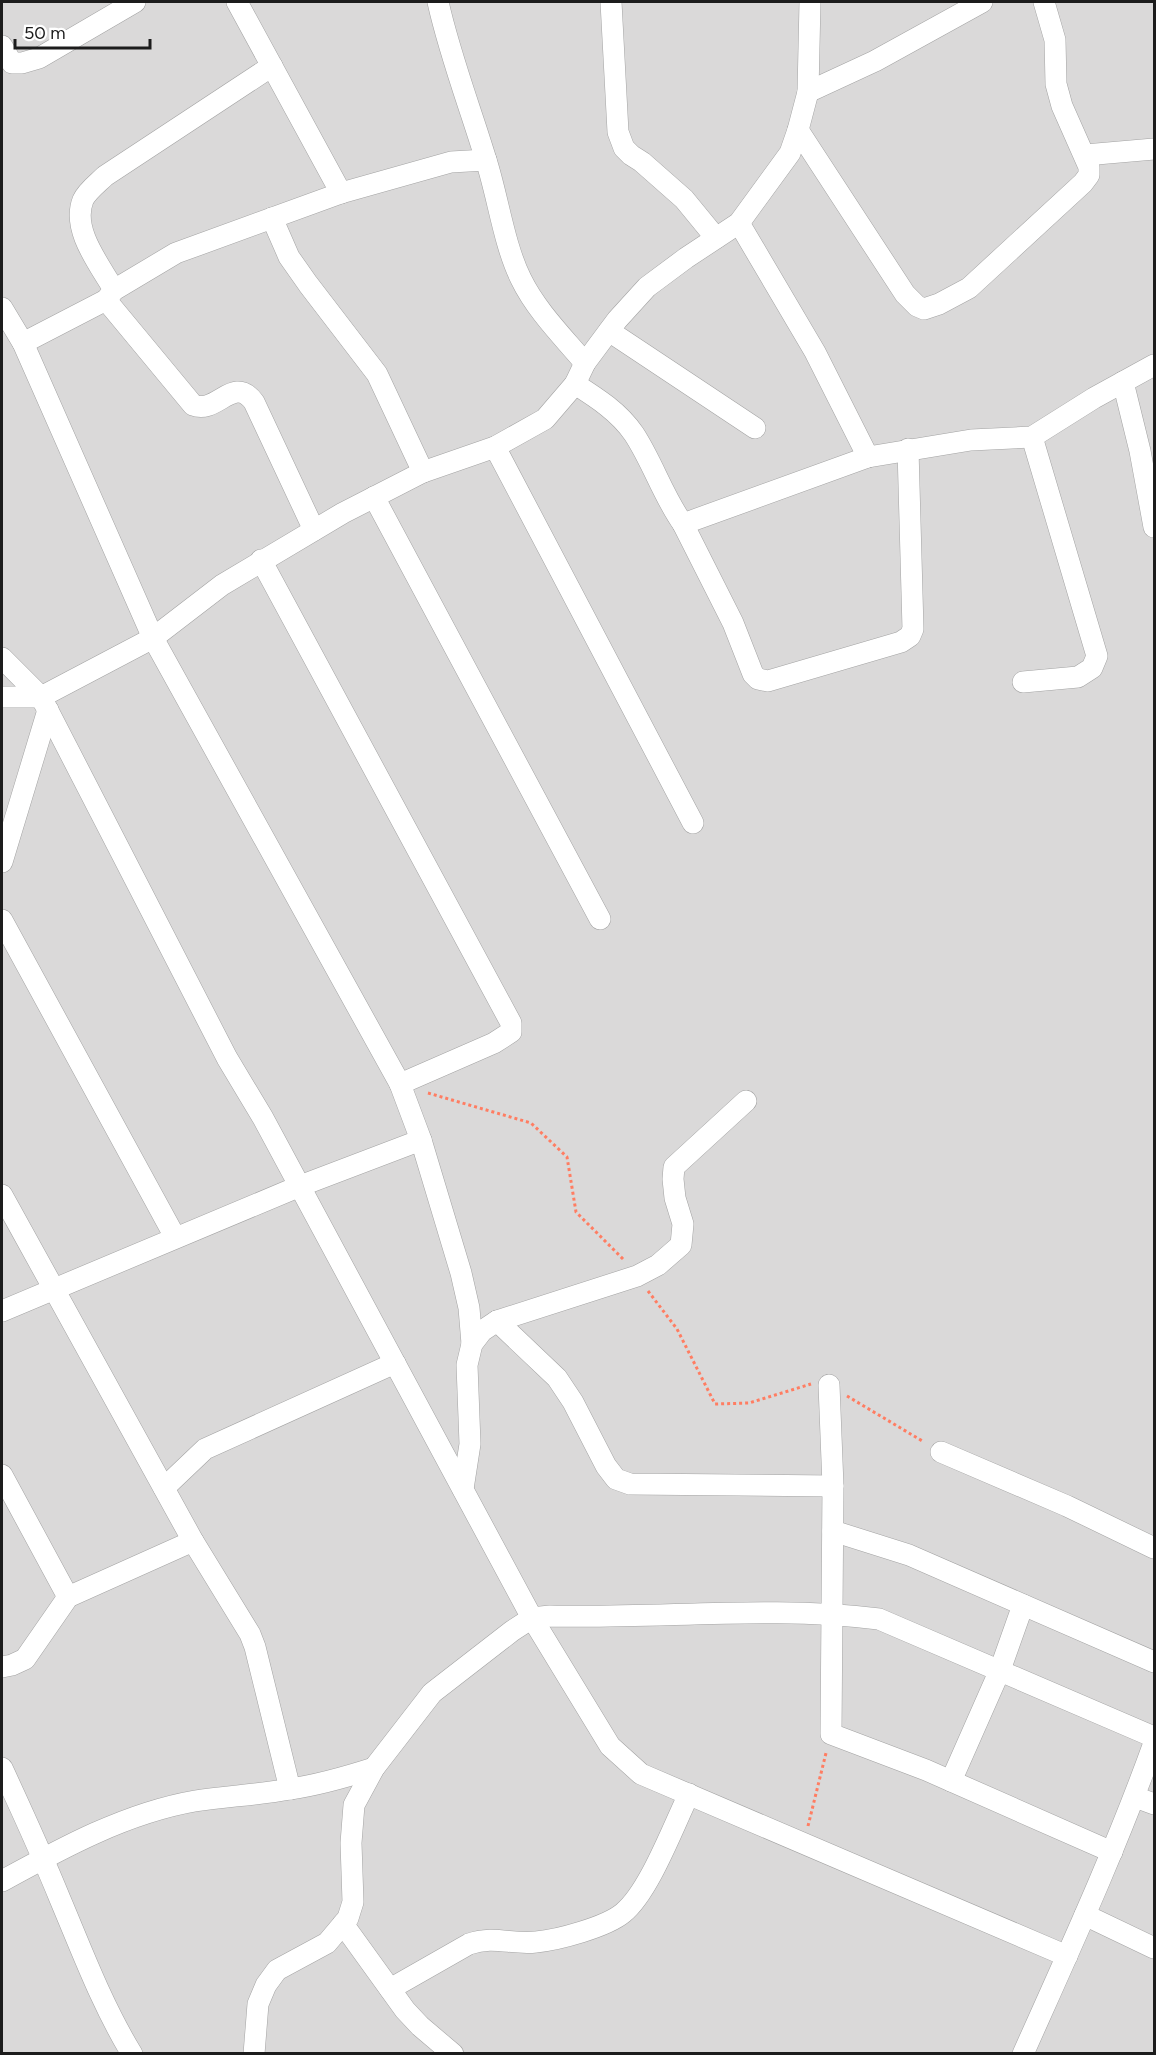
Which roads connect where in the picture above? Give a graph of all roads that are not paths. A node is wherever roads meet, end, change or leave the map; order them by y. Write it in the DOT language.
graph roads {
  1 [pos="135,2"];
  2 [pos="237,2"];
  3 [pos="438,2"];
  4 [pos="611,2"];
  5 [pos="810,2"];
  6 [pos="982,2"];
  7 [pos="1044,2"];
  8 [pos="954,9"];
  9 [pos="2,46"];
  10 [pos="272,66"];
  11 [pos="808,92"];
  12 [pos="798,130"];
  13 [pos="1155,149"];
  14 [pos="1085,155"];
  15 [pos="486,160"];
  16 [pos="341,193"];
  17 [pos="272,218"];
  18 [pos="739,223"];
  19 [pos="716,238"];
  20 [pos="110,295"];
  21 [pos="2,308"];
  22 [pos="609,331"];
  23 [pos="24,344"];
  24 [pos="585,363"];
  25 [pos="1155,365"];
  26 [pos="1123,382"];
  27 [pos="575,384"];
  28 [pos="755,428"];
  29 [pos="1032,437"];
  30 [pos="495,447"];
  31 [pos="908,449"];
  32 [pos="868,457"];
  33 [pos="423,472"];
  34 [pos="374,498"];
  35 [pos="683,524"];
  36 [pos="1155,527"];
  37 [pos="315,530"];
  38 [pos="261,561"];
  39 [pos="153,638"];
  40 [pos="2,658"];
  41 [pos="1023,682"];
  42 [pos="2,697"];
  43 [pos="44,704"];
  44 [pos="693,823"];
  45 [pos="2,862"];
  46 [pos="600,919"];
  47 [pos="2,920"];
  48 [pos="400,1084"];
  49 [pos="746,1101"];
  50 [pos="421,1140"];
  51 [pos="300,1186"];
  52 [pos="2,1195"];
  53 [pos="175,1238"];
  54 [pos="54,1290"];
  55 [pos="2,1311"];
  56 [pos="497,1321"];
  57 [pos="472,1344"];
  58 [pos="395,1363"];
  59 [pos="829,1385"];
  60 [pos="941,1452"];
  61 [pos="2,1475"];
  62 [pos="833,1486"];
  63 [pos="164,1488"];
  64 [pos="463,1490"];
  65 [pos="833,1531"];
  66 [pos="193,1541"];
  67 [pos="1155,1548"];
  68 [pos="68,1597"];
  69 [pos="1023,1605"];
  70 [pos="833,1613"];
  71 [pos="532,1618"];
  72 [pos="1155,1662"];
  73 [pos="2,1667"];
  74 [pos="1000,1670"];
  75 [pos="1155,1737"];
  76 [pos="1155,1743"];
  77 [pos="2,1768"];
  78 [pos="374,1768"];
  79 [pos="951,1781"];
  80 [pos="290,1789"];
  81 [pos="689,1794"];
  82 [pos="1145,1801"];
  83 [pos="1112,1852"];
  84 [pos="43,1858"];
  85 [pos="2,1881"];
  86 [pos="1085,1915"];
  87 [pos="343,1924"];
  88 [pos="1155,1948"];
  89 [pos="1067,1956"];
  90 [pos="390,1989"];
  91 [pos="132,2054"];
  92 [pos="254,2054"];
  93 [pos="453,2054"];
  94 [pos="1023,2054"];
  1 -- 9 [label="street"];
  2 -- 10 [label="street"];
  3 -- 15 [label="street"];
  4 -- 19 [label="street"];
  5 -- 11 [label="street"];
  6 -- 8 [label="street"];
  7 -- 14 [label="street"];
  8 -- 11 [label="street"];
  10 -- 16 [label="street"];
  10 -- 20 [label="street"];
  11 -- 12 [label="street"];
  12 -- 14 [label="street"];
  12 -- 18 [label="street"];
  13 -- 14 [label="street"];
  15 -- 16 [label="street"];
  15 -- 24 [label="street"];
  16 -- 17 [label="street"];
  17 -- 20 [label="street"];
  17 -- 33 [label="street"];
  18 -- 19 [label="street"];
  18 -- 32 [label="street"];
  19 -- 22 [label="street"];
  20 -- 23 [label="street"];
  20 -- 37 [label="street"];
  21 -- 23 [label="street"];
  22 -- 24 [label="street"];
  22 -- 28 [label="street"];
  23 -- 39 [label="street"];
  24 -- 27 [label="street"];
  25 -- 26 [label="street"];
  26 -- 29 [label="street"];
  26 -- 36 [label="street"];
  27 -- 30 [label="street"];
  27 -- 35 [label="street"];
  29 -- 31 [label="street"];
  29 -- 41 [label="street"];
  30 -- 33 [label="street"];
  30 -- 44 [label="street"];
  31 -- 32 [label="street"];
  31 -- 35 [label="street"];
  32 -- 35 [label="street"];
  33 -- 34 [label="street"];
  34 -- 37 [label="street"];
  34 -- 46 [label="street"];
  37 -- 38 [label="street"];
  38 -- 39 [label="street"];
  38 -- 48 [label="street"];
  39 -- 43 [label="street"];
  39 -- 48 [label="street"];
  40 -- 43 [label="street"];
  42 -- 43 [label="street"];
  43 -- 45 [label="street"];
  43 -- 51 [label="street"];
  47 -- 53 [label="street"];
  48 -- 50 [label="street"];
  49 -- 56 [label="street"];
  50 -- 51 [label="street"];
  50 -- 57 [label="street"];
  51 -- 53 [label="street"];
  51 -- 58 [label="street"];
  52 -- 54 [label="street"];
  53 -- 54 [label="street"];
  54 -- 55 [label="street"];
  54 -- 63 [label="street"];
  56 -- 57 [label="street"];
  56 -- 62 [label="street"];
  57 -- 64 [label="street"];
  58 -- 63 [label="street"];
  58 -- 64 [label="street"];
  59 -- 62 [label="street"];
  60 -- 67 [label="street"];
  61 -- 68 [label="street"];
  62 -- 65 [label="street"];
  63 -- 66 [label="street"];
  64 -- 71 [label="street"];
  65 -- 69 [label="street"];
  65 -- 70 [label="street"];
  66 -- 68 [label="street"];
  66 -- 80 [label="street"];
  68 -- 73 [label="street"];
  69 -- 72 [label="street"];
  69 -- 74 [label="street"];
  70 -- 71 [label="street"];
  70 -- 74 [label="street"];
  70 -- 79 [label="street"];
  71 -- 78 [label="street"];
  71 -- 81 [label="street"];
  74 -- 75 [label="street"];
  74 -- 79 [label="street"];
  76 -- 82 [label="street"];
  77 -- 84 [label="street"];
  78 -- 80 [label="street"];
  78 -- 87 [label="street"];
  79 -- 83 [label="street"];
  80 -- 84 [label="street"];
  81 -- 89 [label="street"];
  81 -- 90 [label="street"];
  82 -- 83 [label="street"];
  83 -- 86 [label="street"];
  84 -- 85 [label="street"];
  84 -- 91 [label="street"];
  86 -- 88 [label="street"];
  86 -- 89 [label="street"];
  87 -- 90 [label="street"];
  87 -- 92 [label="street"];
  89 -- 94 [label="street"];
  90 -- 93 [label="street"];
}
